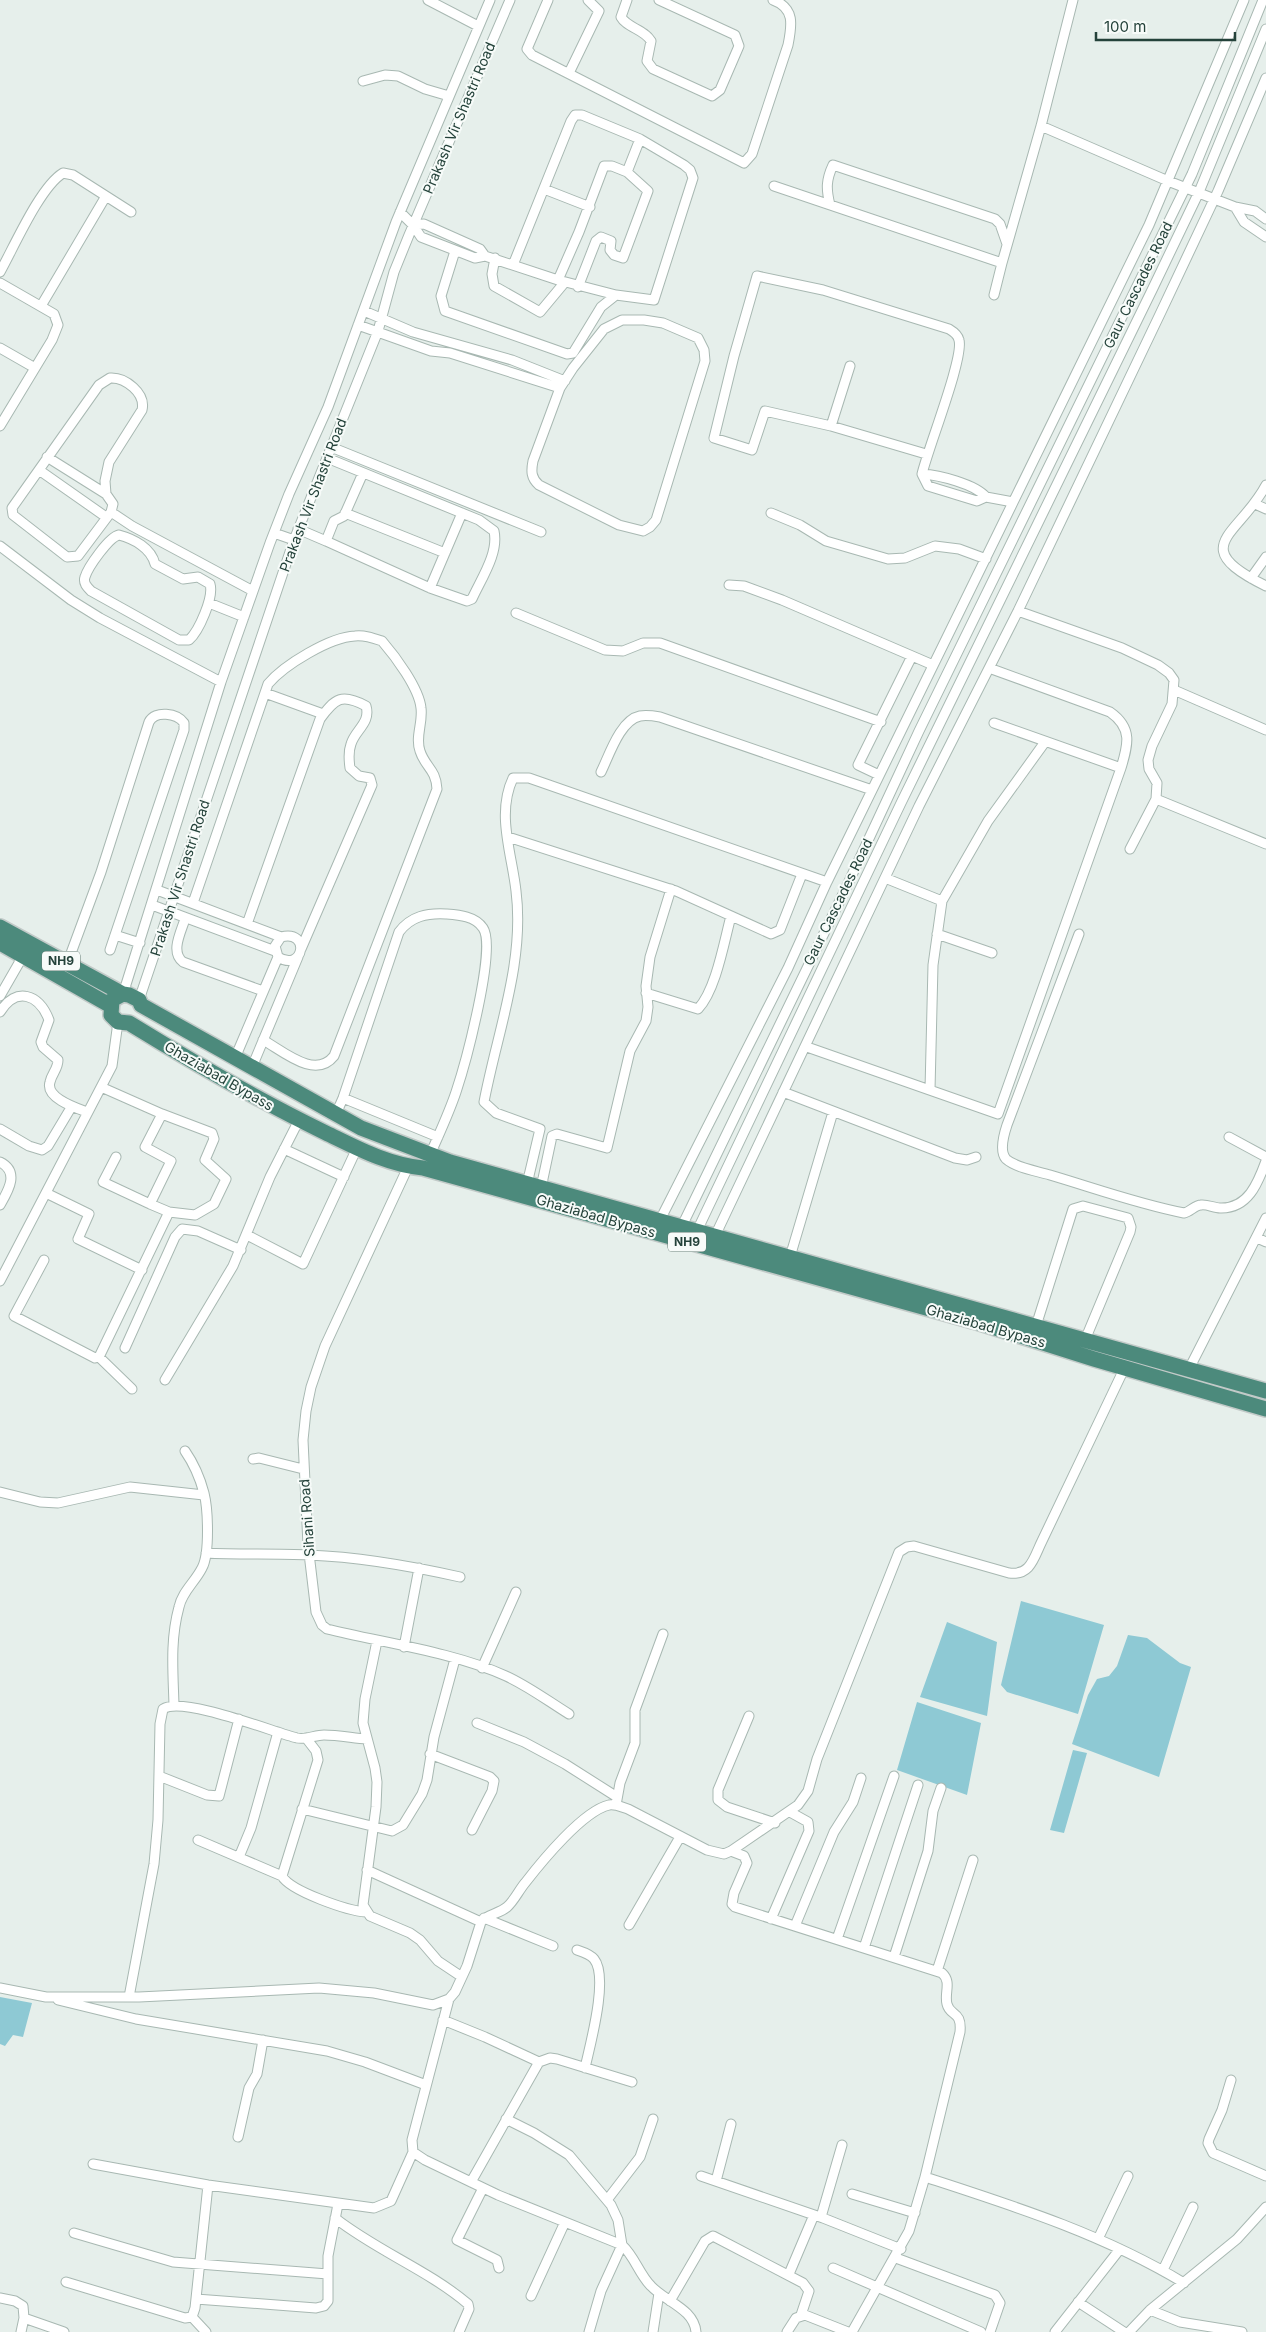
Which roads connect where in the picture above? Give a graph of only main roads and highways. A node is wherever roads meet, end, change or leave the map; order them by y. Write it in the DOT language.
graph roads {
  1 [pos="0,927"];
  2 [pos="0,943"];
  3 [pos="123,994"];
  4 [pos="140,1003"];
  5 [pos="110,1006"];
  6 [pos="124,1023"];
  7 [pos="686,1234"];
  8 [pos="1266,1391"];
  9 [pos="1266,1408"];
  1 -- 3 [label="highway, Ghaziabad Bypass / NH9"];
  2 -- 5 [label="highway, NH9"];
  3 -- 4 [label="highway, Ghaziabad Bypass / NH9"];
  3 -- 5 [label="highway"];
  4 -- 6 [label="highway"];
  4 -- 7 [label="highway, Ghaziabad Bypass / NH9"];
  5 -- 6 [label="highway"];
  6 -- 7 [label="highway, Ghaziabad Bypass / NH9"];
  7 -- 8 [label="highway, Ghaziabad Bypass / NH9"];
  7 -- 9 [label="highway, Ghaziabad Bypass / NH9"];
}
